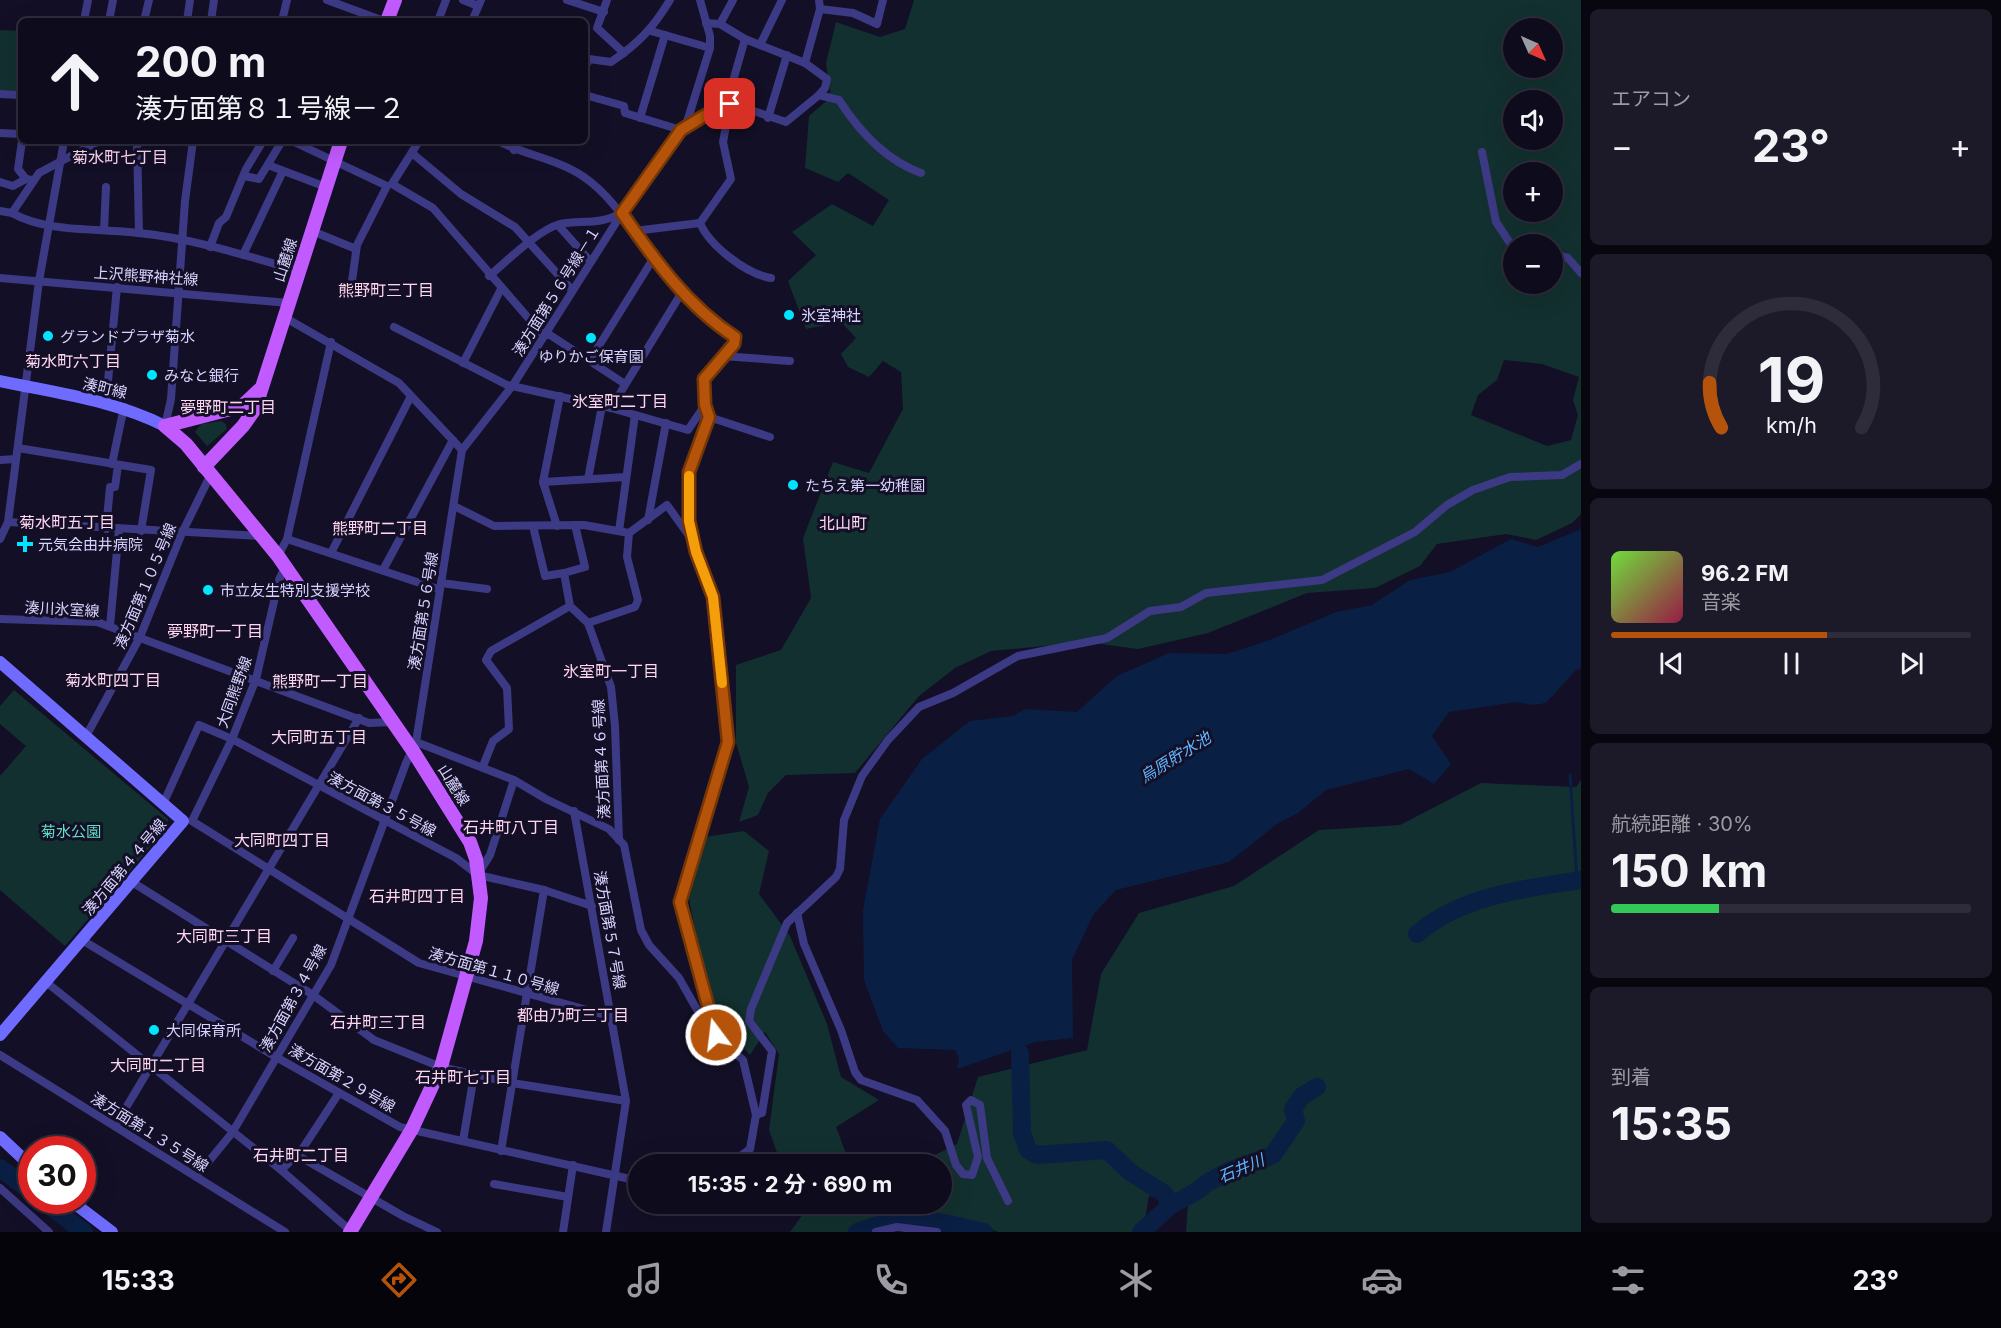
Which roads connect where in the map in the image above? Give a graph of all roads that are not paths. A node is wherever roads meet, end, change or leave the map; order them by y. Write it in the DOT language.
graph roads {
  1 [pos="88,0"];
  2 [pos="113,0"];
  3 [pos="149,0"];
  4 [pos="190,0"];
  5 [pos="214,0"];
  6 [pos="287,0"];
  7 [pos="327,0"];
  8 [pos="395,0"];
  9 [pos="447,0"];
  10 [pos="463,0"];
  11 [pos="567,0"];
  12 [pos="607,0"];
  13 [pos="670,0"];
  14 [pos="700,0"];
  15 [pos="733,0"];
  16 [pos="782,0"];
  17 [pos="883,0"];
  18 [pos="479,3"];
  19 [pos="819,4"];
  20 [pos="604,12"];
  21 [pos="85,18"];
  22 [pos="110,18"];
  23 [pos="145,18"];
  24 [pos="187,18"];
  25 [pos="211,18"];
  26 [pos="283,18"];
  27 [pos="383,18"];
  28 [pos="390,18"];
  29 [pos="439,18"];
  30 [pos="473,18"];
  31 [pos="706,23"];
  32 [pos="720,24"];
  33 [pos="651,31"];
  34 [pos="665,35"];
  35 [pos="745,39"];
  36 [pos="760,45"];
  37 [pos="710,48"];
  38 [pos="624,53"];
  39 [pos="787,55"];
  40 [pos="588,61"];
  41 [pos="805,63"];
  42 [pos="822,92"];
  43 [pos="0,94"];
  44 [pos="18,95"];
  45 [pos="588,96"];
  46 [pos="729,103"];
  47 [pos="640,118"];
  48 [pos="768,118"];
  49 [pos="683,128"];
  50 [pos="0,133"];
  51 [pos="18,134"];
  52 [pos="22,144"];
  53 [pos="64,144"];
  54 [pos="93,144"];
  55 [pos="137,144"];
  56 [pos="193,144"];
  57 [pos="261,144"];
  58 [pos="280,144"];
  59 [pos="298,144"];
  60 [pos="340,144"];
  61 [pos="417,144"];
  62 [pos="516,145"];
  63 [pos="1482,152"];
  64 [pos="412,153"];
  65 [pos="61,159"];
  66 [pos="334,161"];
  67 [pos="268,165"];
  68 [pos="283,171"];
  69 [pos="921,173"];
  70 [pos="244,176"];
  71 [pos="29,180"];
  72 [pos="0,182"];
  73 [pos="389,185"];
  74 [pos="106,187"];
  75 [pos="326,187"];
  76 [pos="0,211"];
  77 [pos="12,213"];
  78 [pos="622,213"];
  79 [pos="700,223"];
  80 [pos="50,225"];
  81 [pos="558,225"];
  82 [pos="104,230"];
  83 [pos="312,231"];
  84 [pos="634,231"];
  85 [pos="140,233"];
  86 [pos="1504,234"];
  87 [pos="183,241"];
  88 [pos="530,242"];
  89 [pos="210,247"];
  90 [pos="356,249"];
  91 [pos="243,255"];
  92 [pos="1563,257"];
  93 [pos="653,259"];
  94 [pos="591,261"];
  95 [pos="299,271"];
  96 [pos="1581,273"];
  97 [pos="489,276"];
  98 [pos="0,278"];
  99 [pos="771,278"];
  100 [pos="39,282"];
  101 [pos="352,282"];
  102 [pos="117,287"];
  103 [pos="501,289"];
  104 [pos="572,290"];
  105 [pos="180,292"];
  106 [pos="682,292"];
  107 [pos="289,303"];
  108 [pos="284,317"];
  109 [pos="394,327"];
  110 [pos="543,335"];
  111 [pos="331,342"];
  112 [pos="722,356"];
  113 [pos="590,360"];
  114 [pos="790,361"];
  115 [pos="463,363"];
  116 [pos="0,381"];
  117 [pos="625,384"];
  118 [pos="513,385"];
  119 [pos="27,387"];
  120 [pos="261,388"];
  121 [pos="411,396"];
  122 [pos="560,396"];
  123 [pos="106,402"];
  124 [pos="705,405"];
  125 [pos="124,407"];
  126 [pos="607,407"];
  127 [pos="635,415"];
  128 [pos="709,417"];
  129 [pos="666,423"];
  130 [pos="165,426"];
  131 [pos="770,437"];
  132 [pos="453,440"];
  133 [pos="18,448"];
  134 [pos="462,450"];
  135 [pos="16,459"];
  136 [pos="0,460"];
  137 [pos="115,464"];
  138 [pos="1581,464"];
  139 [pos="207,471"];
  140 [pos="626,477"];
  141 [pos="588,479"];
  142 [pos="543,482"];
  143 [pos="454,506"];
  144 [pos="648,520"];
  145 [pos="8,522"];
  146 [pos="575,525"];
  147 [pos="532,526"];
  148 [pos="557,526"];
  149 [pos="106,529"];
  150 [pos="119,530"];
  151 [pos="141,531"];
  152 [pos="624,532"];
  153 [pos="182,533"];
  154 [pos="260,536"];
  155 [pos="0,539"];
  156 [pos="287,539"];
  157 [pos="694,543"];
  158 [pos="331,553"];
  159 [pos="281,561"];
  160 [pos="383,570"];
  161 [pos="564,573"];
  162 [pos="440,586"];
  163 [pos="487,589"];
  164 [pos="570,606"];
  165 [pos="0,619"];
  166 [pos="588,623"];
  167 [pos="110,626"];
  168 [pos="140,637"];
  169 [pos="0,662"];
  170 [pos="256,679"];
  171 [pos="359,718"];
  172 [pos="393,722"];
  173 [pos="85,738"];
  174 [pos="232,739"];
  175 [pos="415,747"];
  176 [pos="483,766"];
  177 [pos="514,780"];
  178 [pos="319,786"];
  179 [pos="163,804"];
  180 [pos="574,811"];
  181 [pos="385,820"];
  182 [pos="188,821"];
  183 [pos="620,840"];
  184 [pos="270,870"];
  185 [pos="478,875"];
  186 [pos="132,882"];
  187 [pos="544,890"];
  188 [pos="592,906"];
  189 [pos="796,914"];
  190 [pos="348,918"];
  191 [pos="293,938"];
  192 [pos="82,940"];
  193 [pos="226,942"];
  194 [pos="273,971"];
  195 [pos="466,979"];
  196 [pos="46,982"];
  197 [pos="313,995"];
  198 [pos="527,995"];
  199 [pos="189,1003"];
  200 [pos="612,1017"];
  201 [pos="0,1035"];
  202 [pos="716,1035"];
  203 [pos="0,1055"];
  204 [pos="276,1057"];
  205 [pos="151,1066"];
  206 [pos="441,1067"];
  207 [pos="474,1075"];
  208 [pos="512,1083"];
  209 [pos="339,1093"];
  210 [pos="626,1101"];
  211 [pos="756,1115"];
  212 [pos="115,1126"];
  213 [pos="412,1129"];
  214 [pos="232,1132"];
  215 [pos="0,1137"];
  216 [pos="463,1140"];
  217 [pos="501,1151"];
  218 [pos="18,1154"];
  219 [pos="743,1154"];
  220 [pos="297,1155"];
  221 [pos="573,1165"];
  222 [pos="280,1170"];
  223 [pos="615,1175"];
  224 [pos="196,1177"];
  225 [pos="628,1178"];
  226 [pos="494,1184"];
  227 [pos="0,1188"];
  228 [pos="568,1197"];
  229 [pos="371,1198"];
  230 [pos="1008,1201"];
  231 [pos="88,1214"];
  232 [pos="49,1232"];
  233 [pos="112,1232"];
  234 [pos="285,1232"];
  235 [pos="351,1232"];
  236 [pos="437,1232"];
  237 [pos="563,1232"];
  238 [pos="606,1232"];
  239 [pos="876,1232"];
  240 [pos="937,1232"];
  1 -- 21 [label="street"];
  2 -- 22 [label="street"];
  3 -- 23 [label="street"];
  4 -- 24 [label="street"];
  5 -- 25 [label="street"];
  6 -- 26 [label="street"];
  7 -- 27 [label="street"];
  8 -- 28 [label="main road"];
  9 -- 29 [label="street"];
  10 -- 18 [label="street"];
  11 -- 20 [label="street"];
  12 -- 20 [label="street"];
  13 -- 33 [label="street"];
  14 -- 31 [label="street"];
  15 -- 32 [label="street"];
  16 -- 36 [label="street"];
  17 -- 19 [label="street"];
  18 -- 30 [label="street"];
  19 -- 41 [label="street"];
  20 -- 38 [label="street"];
  31 -- 32 [label="street"];
  31 -- 37 [label="street"];
  32 -- 35 [label="street"];
  33 -- 34 [label="street"];
  33 -- 38 [label="street"];
  34 -- 37 [label="street"];
  34 -- 47 [label="street"];
  35 -- 36 [label="street"];
  35 -- 46 [label="street"];
  36 -- 39 [label="street"];
  37 -- 49 [label="street"];
  38 -- 40 [label="street"];
  39 -- 41 [label="street"];
  39 -- 48 [label="street"];
  41 -- 42 [label="street"];
  42 -- 48 [label="street"];
  42 -- 69 [label="street"];
  43 -- 44 [label="street"];
  45 -- 47 [label="street"];
  46 -- 48 [label="street"];
  46 -- 49 [label="street"];
  46 -- 79 [label="street"];
  47 -- 49 [label="street"];
  49 -- 78 [label="street, 湊方面第５６号線－１"];
  50 -- 51 [label="street"];
  52 -- 71 [label="street"];
  53 -- 65 [label="street"];
  54 -- 65 [label="street"];
  55 -- 85 [label="street"];
  56 -- 87 [label="street"];
  57 -- 70 [label="street"];
  58 -- 67 [label="street"];
  59 -- 66 [label="street"];
  60 -- 66 [label="main road, 山麓線"];
  61 -- 64 [label="street"];
  62 -- 78 [label="street"];
  63 -- 86 [label="street"];
  64 -- 73 [label="street"];
  64 -- 88 [label="street"];
  65 -- 71 [label="street"];
  65 -- 80 [label="street"];
  66 -- 73 [label="street"];
  66 -- 75 [label="main road, 山麓線"];
  67 -- 68 [label="street"];
  67 -- 70 [label="street"];
  68 -- 75 [label="street"];
  68 -- 91 [label="street"];
  70 -- 89 [label="street"];
  71 -- 72 [label="street"];
  71 -- 77 [label="street"];
  73 -- 90 [label="street"];
  73 -- 97 [label="street"];
  74 -- 82 [label="street"];
  75 -- 83 [label="main road, 山麓線"];
  76 -- 77 [label="street"];
  77 -- 80 [label="street"];
  78 -- 81 [label="street"];
  78 -- 84 [label="street"];
  78 -- 94 [label="street, 湊方面第５６号線－１"];
  79 -- 84 [label="street"];
  79 -- 99 [label="street"];
  80 -- 82 [label="street"];
  80 -- 100 [label="street"];
  81 -- 88 [label="street"];
  81 -- 94 [label="street"];
  82 -- 85 [label="street"];
  83 -- 90 [label="street"];
  83 -- 95 [label="main road, 山麓線"];
  84 -- 93 [label="street"];
  85 -- 87 [label="street"];
  87 -- 89 [label="street"];
  87 -- 105 [label="street"];
  88 -- 97 [label="street"];
  88 -- 104 [label="street"];
  89 -- 91 [label="street"];
  90 -- 101 [label="street"];
  91 -- 95 [label="street"];
  92 -- 96 [label="street"];
  93 -- 106 [label="street"];
  93 -- 113 [label="street"];
  94 -- 104 [label="street, 湊方面第５６号線－１"];
  95 -- 107 [label="main road, 山麓線"];
  97 -- 103 [label="street"];
  98 -- 100 [label="street, 上沢熊野神社線"];
  100 -- 102 [label="street, 上沢熊野神社線"];
  100 -- 119 [label="street"];
  102 -- 105 [label="street, 上沢熊野神社線"];
  102 -- 123 [label="street"];
  103 -- 110 [label="street"];
  103 -- 115 [label="street"];
  104 -- 110 [label="street, 湊方面第５６号線－１"];
  105 -- 107 [label="street, 上沢熊野神社線"];
  105 -- 130 [label="street"];
  106 -- 112 [label="street"];
  106 -- 117 [label="street"];
  107 -- 108 [label="main road, 山麓線"];
  108 -- 111 [label="street"];
  108 -- 120 [label="main road, 山麓線"];
  109 -- 115 [label="street"];
  110 -- 113 [label="street"];
  110 -- 118 [label="street, 湊方面第５６号線－１"];
  111 -- 121 [label="street"];
  111 -- 156 [label="street, 大同熊野線"];
  112 -- 114 [label="street"];
  112 -- 124 [label="street"];
  113 -- 117 [label="street"];
  115 -- 118 [label="street"];
  116 -- 119 [label="street, 湊町線"];
  117 -- 126 [label="street"];
  118 -- 122 [label="street"];
  118 -- 134 [label="street, 湊方面第５６号線"];
  119 -- 123 [label="street, 湊町線"];
  119 -- 133 [label="street"];
  120 -- 130 [label="main road"];
  120 -- 139 [label="main road, 山麓線"];
  121 -- 132 [label="street"];
  121 -- 158 [label="street"];
  122 -- 126 [label="street"];
  122 -- 142 [label="street"];
  123 -- 125 [label="street, 湊町線"];
  124 -- 128 [label="street"];
  124 -- 129 [label="street"];
  125 -- 130 [label="street, 湊町線"];
  125 -- 137 [label="street"];
  126 -- 127 [label="street"];
  126 -- 141 [label="street"];
  127 -- 129 [label="street"];
  127 -- 140 [label="street"];
  128 -- 131 [label="street"];
  128 -- 157 [label="street"];
  129 -- 144 [label="street"];
  130 -- 139 [label="main road, 山麓線"];
  132 -- 134 [label="street"];
  132 -- 160 [label="street"];
  133 -- 135 [label="street"];
  133 -- 137 [label="street"];
  134 -- 143 [label="street, 湊方面第５６号線"];
  135 -- 136 [label="street"];
  135 -- 145 [label="street"];
  137 -- 149 [label="street"];
  137 -- 151 [label="street"];
  138 -- 189 [label="street"];
  139 -- 153 [label="street, 湊方面第１０５号線"];
  139 -- 154 [label="main road, 山麓線"];
  140 -- 141 [label="street"];
  140 -- 152 [label="street"];
  141 -- 142 [label="street"];
  142 -- 148 [label="street"];
  143 -- 147 [label="street"];
  143 -- 162 [label="street, 湊方面第５６号線"];
  144 -- 152 [label="street"];
  144 -- 157 [label="street"];
  145 -- 149 [label="street"];
  145 -- 155 [label="street"];
  146 -- 148 [label="street"];
  146 -- 152 [label="street"];
  146 -- 161 [label="street"];
  147 -- 148 [label="street"];
  147 -- 161 [label="street"];
  149 -- 150 [label="street"];
  150 -- 151 [label="street"];
  150 -- 167 [label="street"];
  151 -- 153 [label="street"];
  152 -- 166 [label="street"];
  153 -- 154 [label="street"];
  153 -- 168 [label="street, 湊方面第１０５号線"];
  154 -- 159 [label="main road, 山麓線"];
  156 -- 158 [label="street"];
  156 -- 159 [label="street, 大同熊野線"];
  157 -- 202 [label="street"];
  158 -- 160 [label="street"];
  159 -- 170 [label="street, 大同熊野線"];
  159 -- 172 [label="main road, 山麓線"];
  160 -- 162 [label="street"];
  161 -- 164 [label="street"];
  162 -- 163 [label="street"];
  162 -- 175 [label="street, 湊方面第５６号線"];
  164 -- 166 [label="street, 湊方面第４６号線"];
  164 -- 176 [label="street"];
  165 -- 167 [label="street, 湊川氷室線"];
  166 -- 183 [label="street, 湊方面第４６号線"];
  167 -- 168 [label="street, 湊川氷室線"];
  168 -- 170 [label="street, 湊川氷室線"];
  168 -- 173 [label="street, 湊方面第１０５号線"];
  169 -- 173 [label="street, 湊方面第４４号線"];
  170 -- 171 [label="street, 湊川氷室線"];
  170 -- 174 [label="street, 大同熊野線"];
  171 -- 172 [label="street, 湊川氷室線"];
  171 -- 178 [label="street"];
  172 -- 175 [label="main road, 山麓線"];
  173 -- 179 [label="street, 湊方面第４４号線"];
  174 -- 178 [label="street, 湊方面第３５号線"];
  174 -- 179 [label="street, 湊方面第３５号線"];
  174 -- 182 [label="street, 大同熊野線"];
  175 -- 176 [label="street"];
  175 -- 181 [label="street, 湊方面第３４号線"];
  175 -- 185 [label="main road, 山麓線"];
  176 -- 177 [label="street"];
  177 -- 180 [label="street"];
  177 -- 185 [label="street"];
  178 -- 181 [label="street, 湊方面第３５号線"];
  178 -- 184 [label="street"];
  179 -- 182 [label="street, 湊方面第４４号線"];
  180 -- 183 [label="street"];
  180 -- 188 [label="street, 湊方面第５７号線"];
  181 -- 185 [label="street, 湊方面第３５号線"];
  181 -- 190 [label="street, 湊方面第３４号線"];
  182 -- 184 [label="street, 湊方面第１１０号線"];
  182 -- 186 [label="street, 湊方面第４４号線"];
  183 -- 202 [label="street, 湊方面第４６号線"];
  184 -- 190 [label="street, 湊方面第１１０号線"];
  184 -- 193 [label="street"];
  185 -- 187 [label="street, 湊方面第３５号線"];
  185 -- 195 [label="main road, 山麓線"];
  186 -- 192 [label="street, 湊方面第４４号線"];
  186 -- 193 [label="street"];
  187 -- 188 [label="street, 湊方面第３５号線"];
  187 -- 198 [label="street"];
  188 -- 200 [label="street, 湊方面第５７号線"];
  189 -- 211 [label="street"];
  189 -- 230 [label="street"];
  190 -- 195 [label="street, 湊方面第１１０号線"];
  190 -- 197 [label="street, 湊方面第３４号線"];
  191 -- 194 [label="street"];
  192 -- 196 [label="street, 湊方面第４４号線"];
  192 -- 199 [label="street, 湊方面第２９号線"];
  193 -- 194 [label="street"];
  193 -- 199 [label="street"];
  194 -- 197 [label="street"];
  195 -- 198 [label="street, 湊方面第１１０号線"];
  195 -- 206 [label="main road, 山麓線"];
  196 -- 201 [label="street, 湊方面第４４号線"];
  196 -- 205 [label="street"];
  197 -- 204 [label="street, 湊方面第３４号線"];
  197 -- 206 [label="street"];
  198 -- 200 [label="street, 湊方面第１１０号線"];
  198 -- 208 [label="street"];
  199 -- 204 [label="street, 湊方面第２９号線"];
  199 -- 205 [label="street"];
  200 -- 210 [label="street, 湊方面第５７号線"];
  202 -- 211 [label="street, 湊方面第４６号線"];
  203 -- 212 [label="street, 湊方面第１３５号線"];
  204 -- 209 [label="street, 湊方面第２９号線"];
  204 -- 214 [label="street, 湊方面第３４号線"];
  205 -- 212 [label="street"];
  205 -- 214 [label="street"];
  206 -- 207 [label="street"];
  206 -- 213 [label="main road, 山麓線"];
  207 -- 208 [label="street"];
  207 -- 216 [label="street"];
  208 -- 210 [label="street"];
  208 -- 217 [label="street"];
  209 -- 213 [label="street, 湊方面第２９号線"];
  209 -- 220 [label="street"];
  210 -- 223 [label="street, 湊方面第５７号線"];
  211 -- 219 [label="street"];
  212 -- 224 [label="street, 湊方面第１３５号線"];
  213 -- 216 [label="street, 湊方面第２９号線"];
  213 -- 229 [label="main road, 山麓線"];
  214 -- 222 [label="street"];
  214 -- 224 [label="street, 湊方面第３４号線"];
  215 -- 218 [label="street"];
  216 -- 217 [label="street, 湊方面第２９号線"];
  217 -- 221 [label="street, 湊方面第２９号線"];
  220 -- 222 [label="street"];
  220 -- 229 [label="street"];
  221 -- 223 [label="street, 湊方面第２９号線"];
  221 -- 228 [label="street"];
  222 -- 235 [label="street"];
  223 -- 225 [label="street, 湊方面第２９号線"];
  223 -- 238 [label="street, 湊方面第５７号線"];
  224 -- 234 [label="street, 湊方面第１３５号線"];
  226 -- 228 [label="street"];
  227 -- 232 [label="street"];
  228 -- 237 [label="street"];
  229 -- 235 [label="main road, 山麓線"];
  229 -- 236 [label="street"];
  231 -- 233 [label="street"];
  239 -- 240 [label="street"];
}
